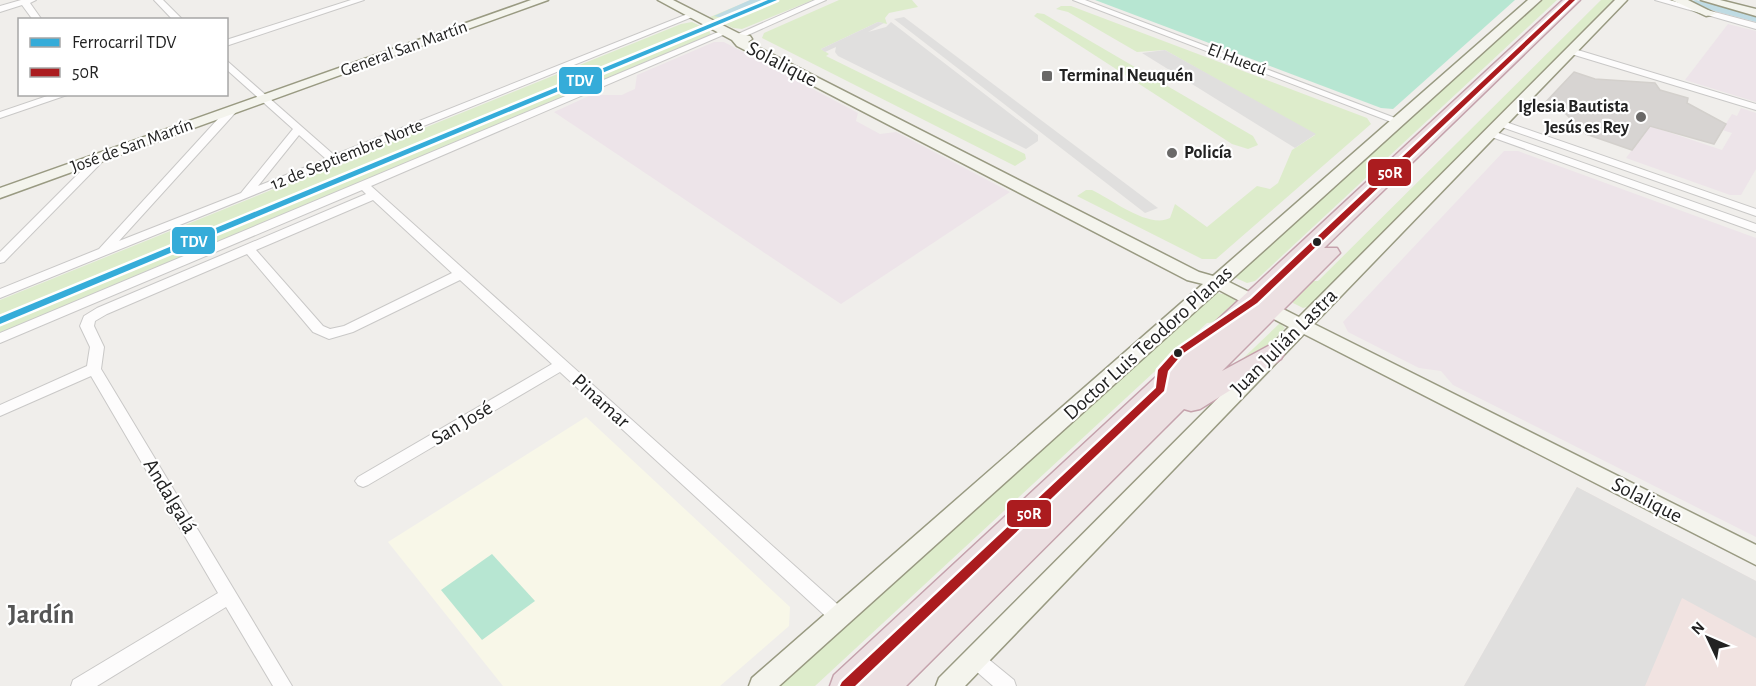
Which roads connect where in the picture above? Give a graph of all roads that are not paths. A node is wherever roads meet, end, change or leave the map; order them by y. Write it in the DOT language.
graph roads {
  1 [pos="158,0"];
  2 [pos="319,0"];
  3 [pos="360,0"];
  4 [pos="542,0"];
  5 [pos="664,0"];
  6 [pos="822,0"];
  7 [pos="1077,0"];
  8 [pos="1534,0"];
  9 [pos="1572,0"];
  10 [pos="1589,0"];
  11 [pos="1621,0"];
  12 [pos="1659,0"];
  13 [pos="1677,0"];
  14 [pos="1707,0"];
  15 [pos="28,1"];
  16 [pos="0,9"];
  17 [pos="332,9"];
  18 [pos="1756,13"];
  19 [pos="1710,14"];
  20 [pos="693,15"];
  21 [pos="37,18"];
  22 [pos="177,18"];
  23 [pos="1756,26"];
  24 [pos="731,35"];
  25 [pos="228,42"];
  26 [pos="1571,51"];
  27 [pos="228,65"];
  28 [pos="59,96"];
  29 [pos="265,99"];
  30 [pos="1756,107"];
  31 [pos="232,110"];
  32 [pos="0,116"];
  33 [pos="1398,121"];
  34 [pos="1495,128"];
  35 [pos="299,129"];
  36 [pos="102,156"];
  37 [pos="333,160"];
  38 [pos="363,185"];
  39 [pos="0,193"];
  40 [pos="245,195"];
  41 [pos="374,195"];
  42 [pos="1756,213"];
  43 [pos="1756,228"];
  44 [pos="249,249"];
  45 [pos="101,254"];
  46 [pos="0,259"];
  47 [pos="460,274"];
  48 [pos="1216,282"];
  49 [pos="0,294"];
  50 [pos="1262,305"];
  51 [pos="73,307"];
  52 [pos="89,319"];
  53 [pos="1301,325"];
  54 [pos="0,338"];
  55 [pos="1272,353"];
  56 [pos="561,365"];
  57 [pos="94,369"];
  58 [pos="0,411"];
  59 [pos="1141,435"];
  60 [pos="363,481"];
  61 [pos="1756,556"];
  62 [pos="229,596"];
  63 [pos="839,617"];
  64 [pos="975,659"];
  65 [pos="80,686"];
  66 [pos="283,686"];
  67 [pos="761,686"];
  68 [pos="846,686"];
  69 [pos="883,686"];
  70 [pos="948,686"];
  71 [pos="1007,686"];
  1 -- 22 [label="street"];
  2 -- 17 [label="street"];
  3 -- 17 [label="street"];
  4 -- 29 [label="street, General San Martín"];
  5 -- 20 [label="street, Solalique"];
  6 -- 24 [label="street"];
  7 -- 33 [label="street, El Huecú"];
  8 -- 33 [label="street, Doctor Luis Teodoro Planas"];
  9 -- 50 [label="highway"];
  10 -- 50 [label="highway"];
  11 -- 26 [label="street, Juan Julián Lastra"];
  12 -- 19 [label="street"];
  13 -- 19 [label="street"];
  14 -- 18 [label="street"];
  15 -- 16 [label="street"];
  15 -- 21 [label="street"];
  17 -- 25 [label="street"];
  19 -- 23 [label="street"];
  20 -- 24 [label="street, Solalique"];
  20 -- 37 [label="street, 12 de Septiembre Norte"];
  24 -- 38 [label="street"];
  24 -- 48 [label="street, Solalique"];
  26 -- 30 [label="street"];
  26 -- 34 [label="street, Juan Julián Lastra"];
  27 -- 29 [label="street"];
  28 -- 32 [label="street"];
  29 -- 31 [label="street, José de San Martín"];
  29 -- 35 [label="street"];
  31 -- 36 [label="street, José de San Martín"];
  31 -- 45 [label="street"];
  33 -- 48 [label="street, Doctor Luis Teodoro Planas"];
  34 -- 42 [label="street"];
  34 -- 43 [label="street"];
  34 -- 53 [label="street, Juan Julián Lastra"];
  35 -- 37 [label="street"];
  35 -- 40 [label="street"];
  36 -- 39 [label="street, José de San Martín"];
  36 -- 46 [label="street"];
  37 -- 40 [label="street, 12 de Septiembre Norte"];
  38 -- 41 [label="street, Pinamar"];
  38 -- 51 [label="street"];
  40 -- 45 [label="street, 12 de Septiembre Norte"];
  41 -- 44 [label="street"];
  41 -- 47 [label="street, Pinamar"];
  44 -- 47 [label="street"];
  44 -- 52 [label="street"];
  45 -- 49 [label="street, 12 de Septiembre Norte"];
  47 -- 56 [label="street, Pinamar"];
  48 -- 50 [label="street, Solalique"];
  48 -- 63 [label="street, Doctor Luis Teodoro Planas"];
  50 -- 53 [label="street, Solalique"];
  50 -- 59 [label="highway"];
  50 -- 68 [label="highway"];
  51 -- 52 [label="street"];
  51 -- 54 [label="street"];
  52 -- 57 [label="street"];
  53 -- 55 [label="street, Juan Julián Lastra"];
  53 -- 61 [label="street, Solalique"];
  55 -- 59 [label="highway"];
  55 -- 64 [label="street, Juan Julián Lastra"];
  56 -- 60 [label="street, San José"];
  56 -- 63 [label="street, Pinamar"];
  57 -- 58 [label="street"];
  57 -- 62 [label="street, Andalgalá"];
  59 -- 69 [label="highway"];
  62 -- 65 [label="street"];
  62 -- 66 [label="street, Andalgalá"];
  63 -- 67 [label="street, Doctor Luis Teodoro Planas"];
  64 -- 70 [label="street, Juan Julián Lastra"];
  64 -- 71 [label="street"];
}
